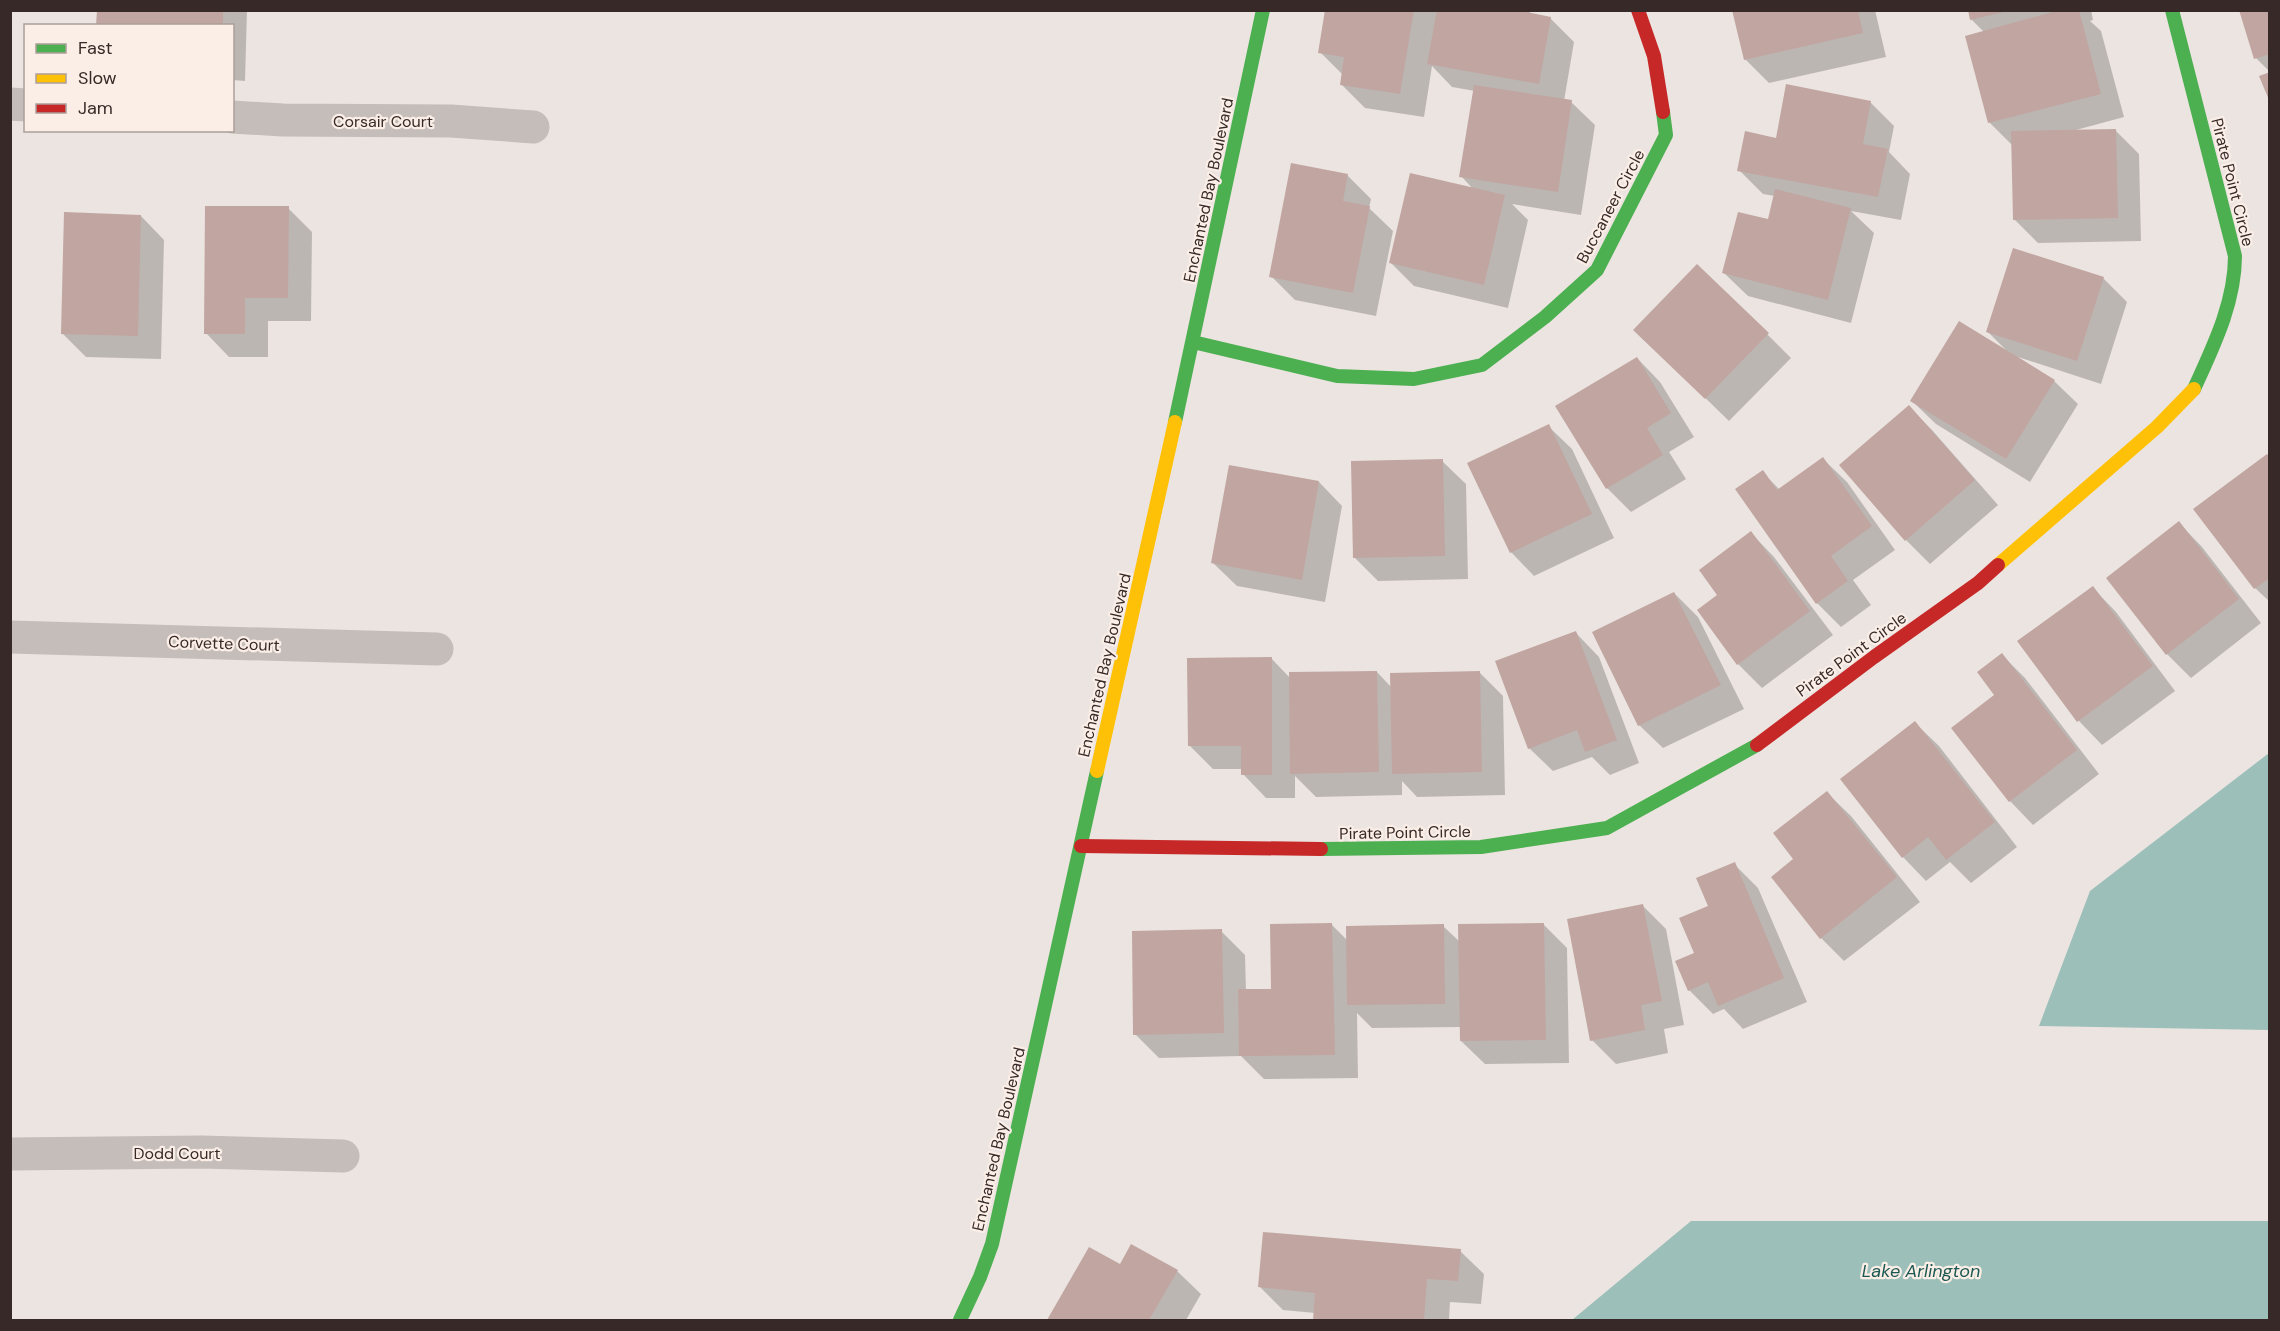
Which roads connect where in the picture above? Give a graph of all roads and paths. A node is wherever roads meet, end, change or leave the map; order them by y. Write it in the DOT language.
graph roads {
  1 [pos="1263,10"];
  2 [pos="1638,10"];
  3 [pos="2172,10"];
  4 [pos="234,117"];
  5 [pos="533,127"];
  6 [pos="1193,342"];
  7 [pos="10,637"];
  8 [pos="437,649"];
  9 [pos="1081,846"];
  10 [pos="10,1154"];
  11 [pos="343,1156"];
  12 [pos="960,1320"];
  1 -- 6 [label="street, Enchanted Bay Boulevard"];
  2 -- 6 [label="street, Buccaneer Circle"];
  3 -- 9 [label="street, Pirate Point Circle"];
  4 -- 5 [label="street, Corsair Court"];
  6 -- 9 [label="street, Enchanted Bay Boulevard"];
  7 -- 8 [label="street, Corvette Court"];
  9 -- 12 [label="street, Enchanted Bay Boulevard"];
  10 -- 11 [label="street, Dodd Court"];
}
